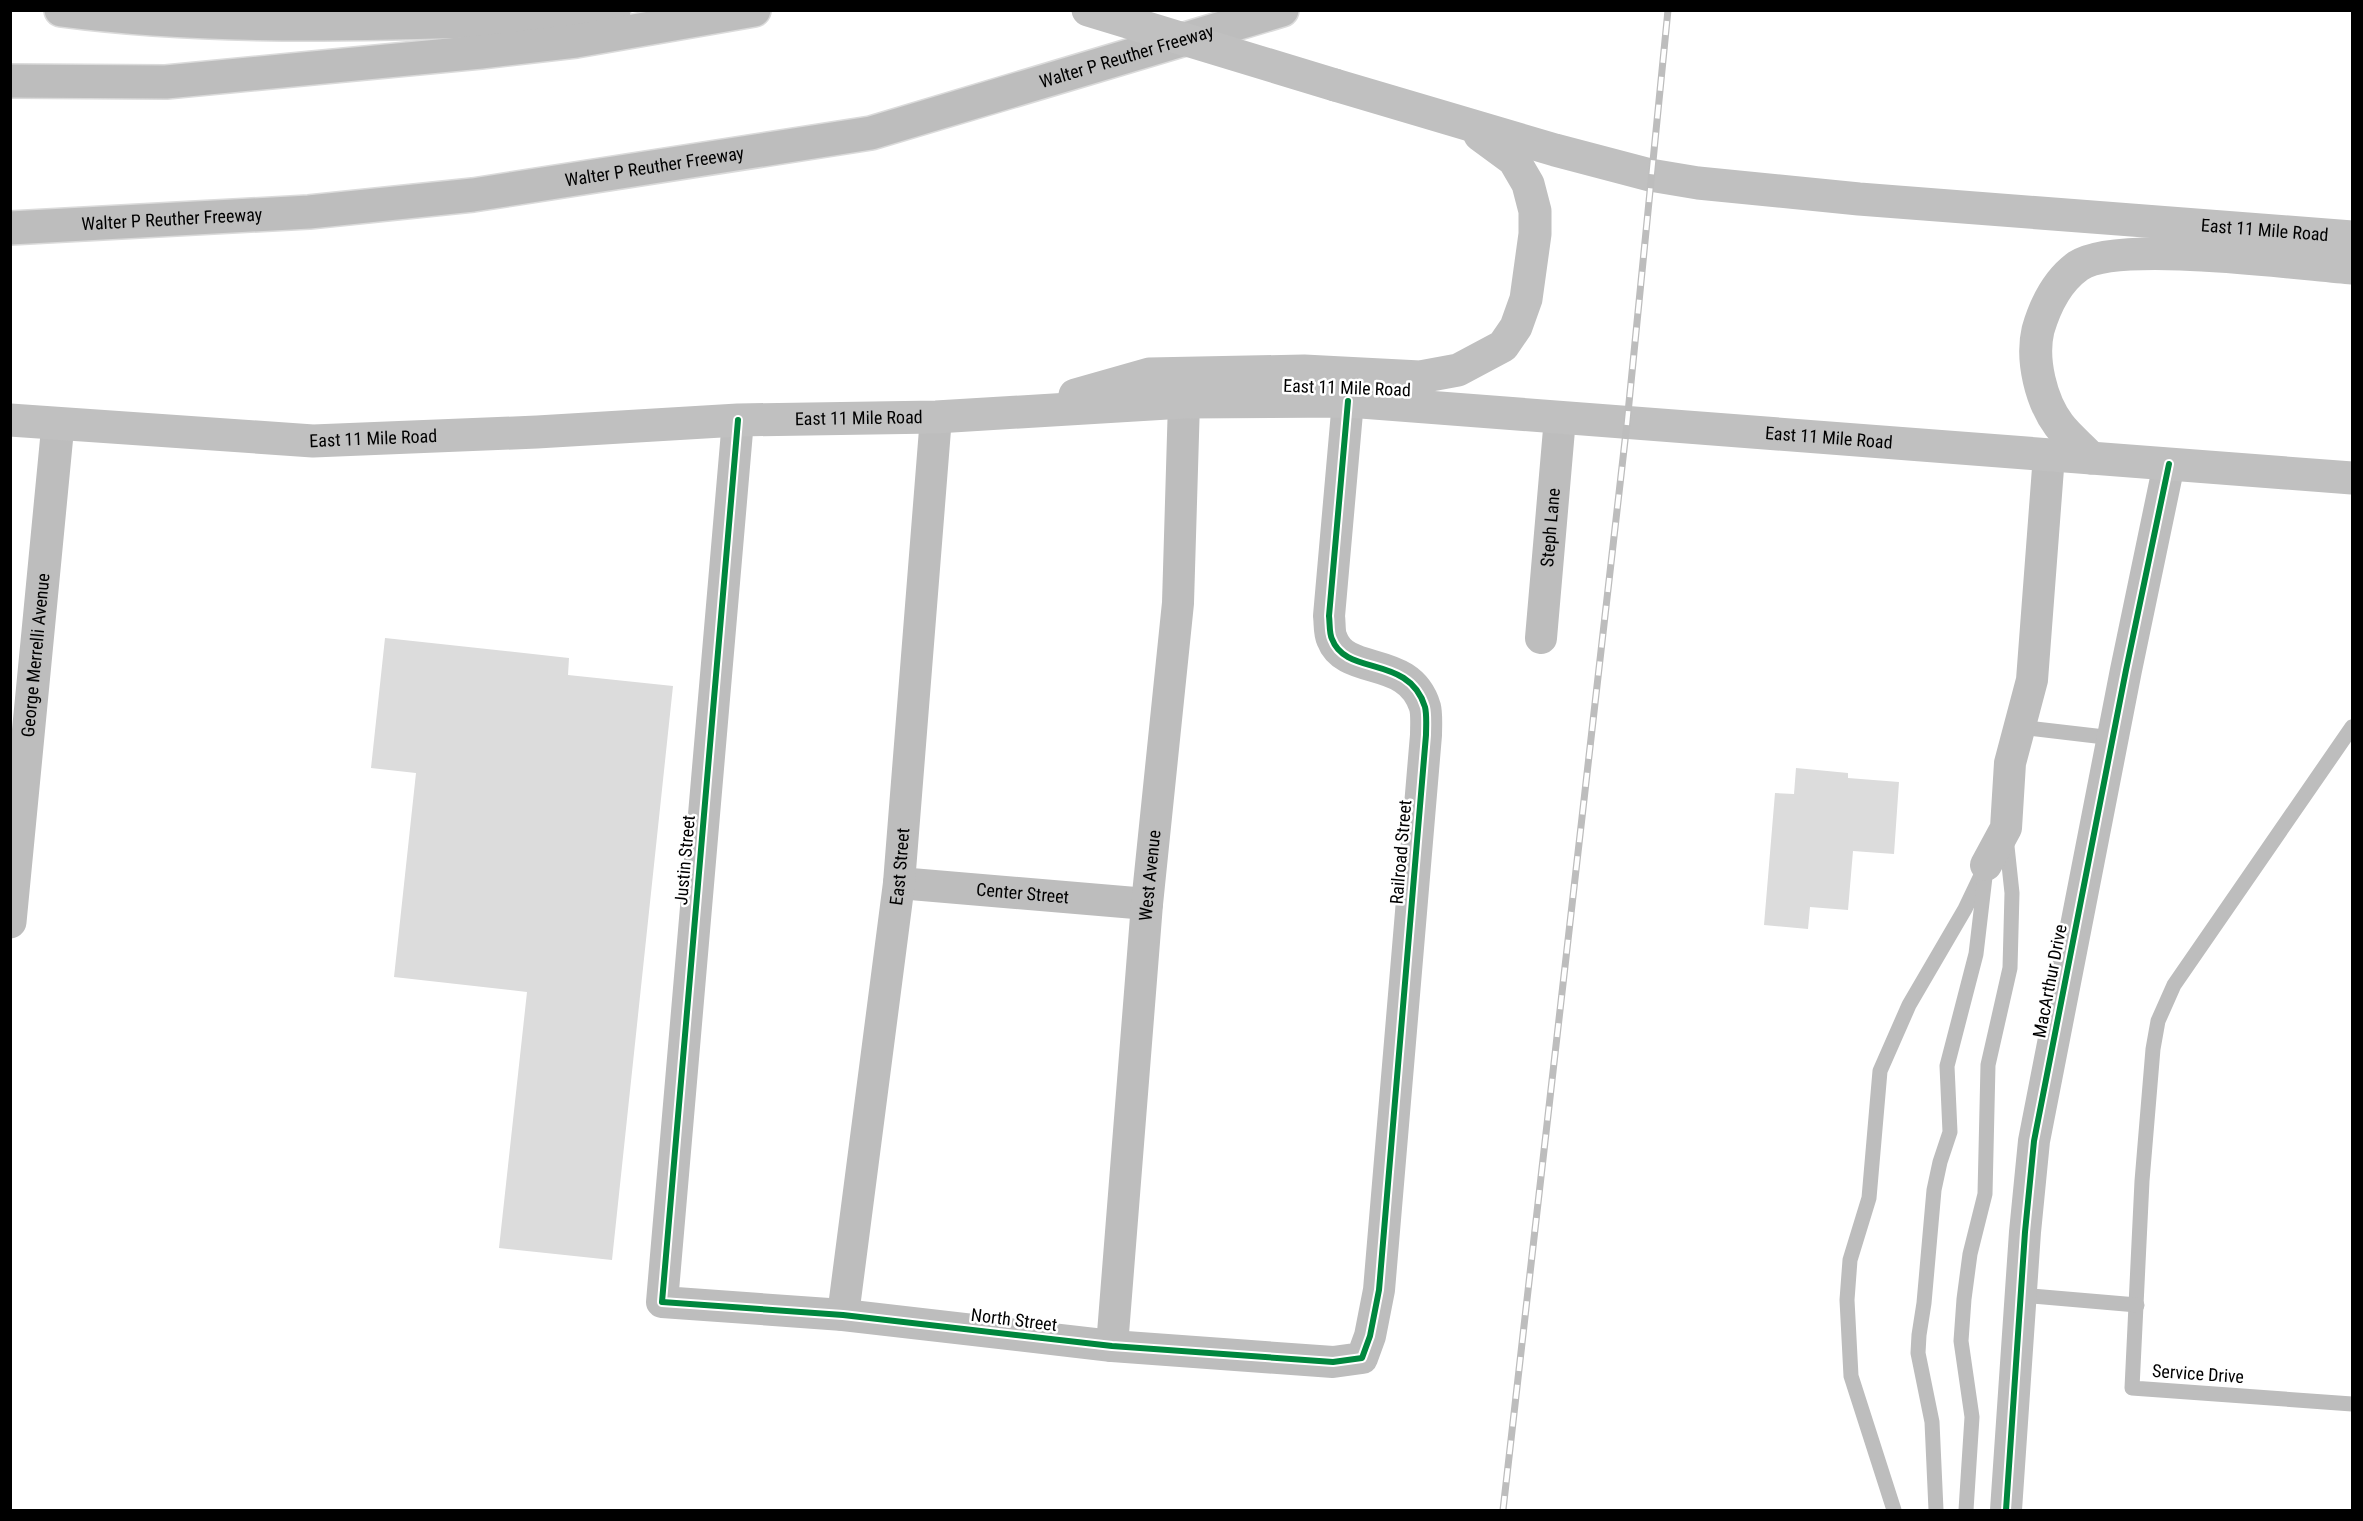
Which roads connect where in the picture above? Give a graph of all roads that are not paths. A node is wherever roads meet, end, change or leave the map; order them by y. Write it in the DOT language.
graph roads {
  1 [pos="61,10"];
  2 [pos="1088,10"];
  3 [pos="1282,10"];
  4 [pos="742,13"];
  5 [pos="10,81"];
  6 [pos="1464,123"];
  7 [pos="10,228"];
  8 [pos="2352,237"];
  9 [pos="2352,268"];
  10 [pos="1348,401"];
  11 [pos="1184,402"];
  12 [pos="1017,412"];
  13 [pos="936,417"];
  14 [pos="1560,418"];
  15 [pos="10,420"];
  16 [pos="738,420"];
  17 [pos="58,424"];
  18 [pos="2049,455"];
  19 [pos="2091,458"];
  20 [pos="2169,464"];
  21 [pos="2352,478"];
  22 [pos="1541,638"];
  23 [pos="2019,727"];
  24 [pos="2352,727"];
  25 [pos="2113,738"];
  26 [pos="2006,828"];
  27 [pos="1986,865"];
  28 [pos="899,883"];
  29 [pos="1147,904"];
  30 [pos="10,922"];
  31 [pos="2020,1295"];
  32 [pos="662,1302"];
  33 [pos="2137,1305"];
  34 [pos="843,1315"];
  35 [pos="1112,1346"];
  36 [pos="1362,1358"];
  37 [pos="2352,1404"];
  38 [pos="1894,1510"];
  39 [pos="1936,1510"];
  40 [pos="1966,1510"];
  41 [pos="2006,1510"];
  1 -- 4 [label="main road"];
  2 -- 6 [label="main road, East 11 Mile Road, bridge"];
  3 -- 7 [label="main road, Walter P Reuther Freeway"];
  4 -- 5 [label="main road"];
  6 -- 8 [label="main road, East 11 Mile Road"];
  6 -- 12 [label="main road"];
  9 -- 19 [label="main road"];
  10 -- 11 [label="main road, East 11 Mile Road"];
  10 -- 14 [label="main road, East 11 Mile Road"];
  10 -- 36 [label="street, Railroad Street"];
  11 -- 12 [label="main road, East 11 Mile Road"];
  11 -- 29 [label="street, West Avenue"];
  12 -- 13 [label="main road, East 11 Mile Road"];
  13 -- 16 [label="main road, East 11 Mile Road"];
  13 -- 28 [label="street, East Street"];
  14 -- 18 [label="main road, East 11 Mile Road"];
  14 -- 22 [label="street, Steph Lane"];
  15 -- 17 [label="main road, East 11 Mile Road"];
  16 -- 17 [label="main road, East 11 Mile Road"];
  16 -- 32 [label="street, Justin Street"];
  17 -- 30 [label="main road, George Merrelli Avenue"];
  18 -- 19 [label="main road, East 11 Mile Road"];
  18 -- 23 [label="street"];
  19 -- 20 [label="main road, East 11 Mile Road"];
  20 -- 21 [label="main road, East 11 Mile Road"];
  20 -- 25 [label="street, MacArthur Drive"];
  23 -- 25 [label="lane"];
  23 -- 26 [label="street"];
  24 -- 33 [label="lane"];
  25 -- 31 [label="street, MacArthur Drive"];
  26 -- 27 [label="street"];
  26 -- 40 [label="lane"];
  27 -- 38 [label="lane"];
  27 -- 39 [label="lane"];
  28 -- 29 [label="street, Center Street"];
  28 -- 34 [label="street, East Street"];
  29 -- 35 [label="street, West Avenue"];
  31 -- 33 [label="lane"];
  31 -- 41 [label="street, MacArthur Drive"];
  32 -- 34 [label="street, North Street"];
  33 -- 37 [label="lane, Service Drive"];
  34 -- 35 [label="street, North Street"];
  35 -- 36 [label="street, North Street"];
}
